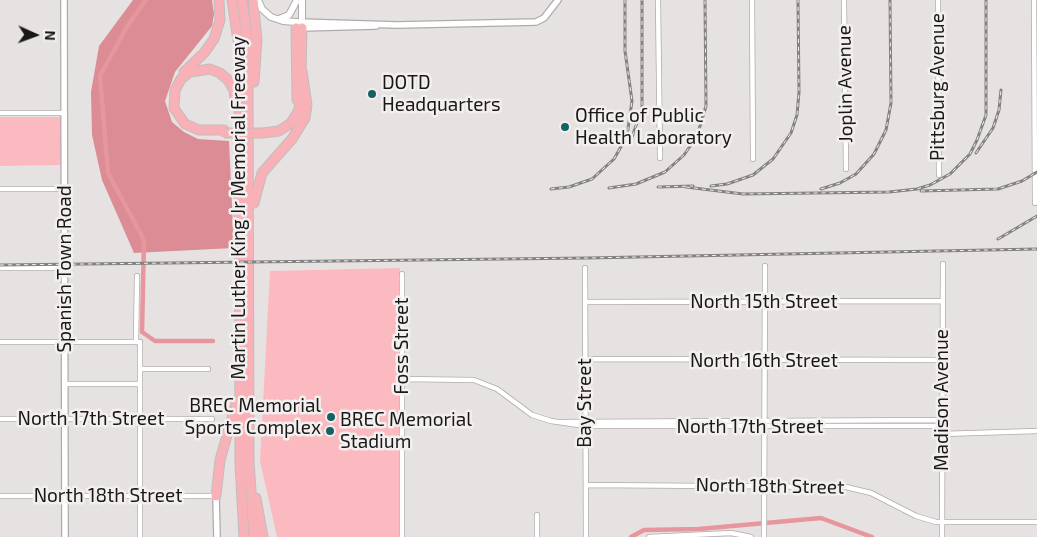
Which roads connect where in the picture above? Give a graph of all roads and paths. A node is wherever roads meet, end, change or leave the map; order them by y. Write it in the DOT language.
graph roads {
  1 [pos="64,0"];
  2 [pos="219,0"];
  3 [pos="225,0"];
  4 [pos="232,0"];
  5 [pos="242,0"];
  6 [pos="254,0"];
  7 [pos="258,0"];
  8 [pos="558,0"];
  9 [pos="658,0"];
  10 [pos="752,0"];
  11 [pos="844,0"];
  12 [pos="938,0"];
  13 [pos="1034,0"];
  14 [pos="298,1"];
  15 [pos="274,18"];
  16 [pos="299,25"];
  17 [pos="240,48"];
  18 [pos="302,70"];
  19 [pos="0,113"];
  20 [pos="65,113"];
  21 [pos="224,132"];
  22 [pos="263,132"];
  23 [pos="249,147"];
  24 [pos="660,158"];
  25 [pos="754,159"];
  26 [pos="846,169"];
  27 [pos="239,170"];
  28 [pos="938,175"];
  29 [pos="0,189"];
  30 [pos="65,189"];
  31 [pos="1035,203"];
  32 [pos="250,228"];
  33 [pos="943,264"];
  34 [pos="765,266"];
  35 [pos="0,268"];
  36 [pos="65,268"];
  37 [pos="585,268"];
  38 [pos="402,274"];
  39 [pos="137,276"];
  40 [pos="585,302"];
  41 [pos="764,302"];
  42 [pos="942,302"];
  43 [pos="0,342"];
  44 [pos="65,342"];
  45 [pos="138,342"];
  46 [pos="586,359"];
  47 [pos="942,360"];
  48 [pos="764,361"];
  49 [pos="140,369"];
  50 [pos="208,369"];
  51 [pos="402,379"];
  52 [pos="65,384"];
  53 [pos="140,384"];
  54 [pos="240,386"];
  55 [pos="0,419"];
  56 [pos="65,419"];
  57 [pos="140,419"];
  58 [pos="212,419"];
  59 [pos="586,420"];
  60 [pos="651,420"];
  61 [pos="764,420"];
  62 [pos="826,420"];
  63 [pos="942,420"];
  64 [pos="558,422"];
  65 [pos="586,426"];
  66 [pos="651,426"];
  67 [pos="942,426"];
  68 [pos="764,427"];
  69 [pos="826,427"];
  70 [pos="1037,431"];
  71 [pos="942,434"];
  72 [pos="251,440"];
  73 [pos="586,485"];
  74 [pos="764,485"];
  75 [pos="0,496"];
  76 [pos="64,496"];
  77 [pos="139,496"];
  78 [pos="216,496"];
  79 [pos="537,514"];
  80 [pos="1037,522"];
  81 [pos="942,523"];
  82 [pos="704,535"];
  83 [pos="65,537"];
  84 [pos="140,537"];
  85 [pos="217,537"];
  86 [pos="244,537"];
  87 [pos="254,537"];
  88 [pos="263,537"];
  89 [pos="402,537"];
  90 [pos="537,537"];
  91 [pos="586,537"];
  92 [pos="649,537"];
  93 [pos="751,537"];
  94 [pos="764,537"];
  95 [pos="942,537"];
  1 -- 20 [label="street, Spanish Town Road"];
  2 -- 21 [label="highway"];
  3 -- 17 [label="highway"];
  4 -- 17 [label="highway, Martin Luther King Jr Memorial Freeway"];
  5 -- 23 [label="highway, Martin Luther King Jr Memorial Freeway"];
  6 -- 23 [label="highway"];
  7 -- 15 [label="main road"];
  8 -- 16 [label="street"];
  9 -- 24 [label="street"];
  10 -- 25 [label="street"];
  11 -- 26 [label="street, Joplin Avenue"];
  12 -- 28 [label="street, Pittsburg Avenue"];
  13 -- 31 [label="street"];
  14 -- 15 [label="main road"];
  14 -- 16 [label="main road"];
  15 -- 16 [label="main road"];
  16 -- 18 [label="highway"];
  16 -- 22 [label="highway"];
  17 -- 27 [label="highway, Martin Luther King Jr Memorial Freeway"];
  18 -- 22 [label="highway"];
  18 -- 32 [label="highway"];
  19 -- 20 [label="street"];
  20 -- 30 [label="street, Spanish Town Road"];
  21 -- 22 [label="highway, bridge"];
  21 -- 27 [label="highway"];
  23 -- 32 [label="highway, Martin Luther King Jr Memorial Freeway"];
  27 -- 54 [label="highway, Martin Luther King Jr Memorial Freeway"];
  29 -- 30 [label="street"];
  30 -- 36 [label="street, Spanish Town Road"];
  32 -- 72 [label="highway, Martin Luther King Jr Memorial Freeway"];
  33 -- 42 [label="street, Madison Avenue"];
  34 -- 41 [label="street"];
  35 -- 36 [label="street"];
  36 -- 44 [label="street, Spanish Town Road"];
  37 -- 40 [label="street, Bay Street"];
  38 -- 51 [label="street, Foss Street"];
  39 -- 45 [label="street"];
  40 -- 41 [label="street, North 15th Street"];
  40 -- 46 [label="street, Bay Street"];
  41 -- 42 [label="street, North 15th Street"];
  41 -- 48 [label="street"];
  42 -- 47 [label="street, Madison Avenue"];
  43 -- 44 [label="street"];
  44 -- 45 [label="street"];
  44 -- 52 [label="street, Spanish Town Road"];
  45 -- 49 [label="street"];
  46 -- 48 [label="street, North 16th Street"];
  46 -- 59 [label="street, Bay Street"];
  47 -- 48 [label="street, North 16th Street"];
  47 -- 63 [label="street, Madison Avenue"];
  48 -- 61 [label="street"];
  49 -- 50 [label="street"];
  49 -- 53 [label="street"];
  51 -- 64 [label="street, North 17th Street"];
  51 -- 89 [label="street, Foss Street"];
  52 -- 53 [label="street"];
  52 -- 56 [label="street, Spanish Town Road"];
  53 -- 57 [label="street"];
  54 -- 78 [label="highway"];
  54 -- 86 [label="highway, Martin Luther King Jr Memorial Freeway"];
  55 -- 56 [label="street, North 17th Street"];
  56 -- 57 [label="street, North 17th Street"];
  56 -- 76 [label="street, Spanish Town Road"];
  57 -- 58 [label="street, North 17th Street"];
  57 -- 77 [label="street"];
  59 -- 60 [label="street, North 17th Street"];
  59 -- 64 [label="street, North 17th Street"];
  59 -- 65 [label="street, Bay Street"];
  60 -- 61 [label="street, North 17th Street"];
  60 -- 66 [label="street"];
  61 -- 62 [label="street, North 17th Street"];
  61 -- 68 [label="street"];
  62 -- 63 [label="street, North 17th Street"];
  62 -- 69 [label="street"];
  63 -- 67 [label="street, Madison Avenue"];
  64 -- 65 [label="street, North 17th Street"];
  65 -- 66 [label="street, North 17th Street"];
  65 -- 73 [label="street, Bay Street"];
  66 -- 68 [label="street, North 17th Street"];
  67 -- 69 [label="street, North 17th Street"];
  67 -- 71 [label="street, Madison Avenue"];
  68 -- 69 [label="street, North 17th Street"];
  68 -- 74 [label="street"];
  70 -- 71 [label="street"];
  71 -- 81 [label="street, Madison Avenue"];
  72 -- 87 [label="highway, Martin Luther King Jr Memorial Freeway"];
  72 -- 88 [label="highway"];
  73 -- 74 [label="street, North 18th Street"];
  73 -- 91 [label="street, Bay Street"];
  74 -- 81 [label="street, North 18th Street"];
  74 -- 94 [label="street"];
  75 -- 76 [label="street, North 18th Street"];
  76 -- 77 [label="street, North 18th Street"];
  76 -- 83 [label="street, Spanish Town Road"];
  77 -- 78 [label="street, North 18th Street"];
  77 -- 84 [label="street"];
  78 -- 85 [label="street"];
  79 -- 90 [label="street"];
  80 -- 81 [label="street, North 18th Street"];
  81 -- 95 [label="street, Madison Avenue"];
  82 -- 92 [label="street"];
  82 -- 93 [label="street"];
}
